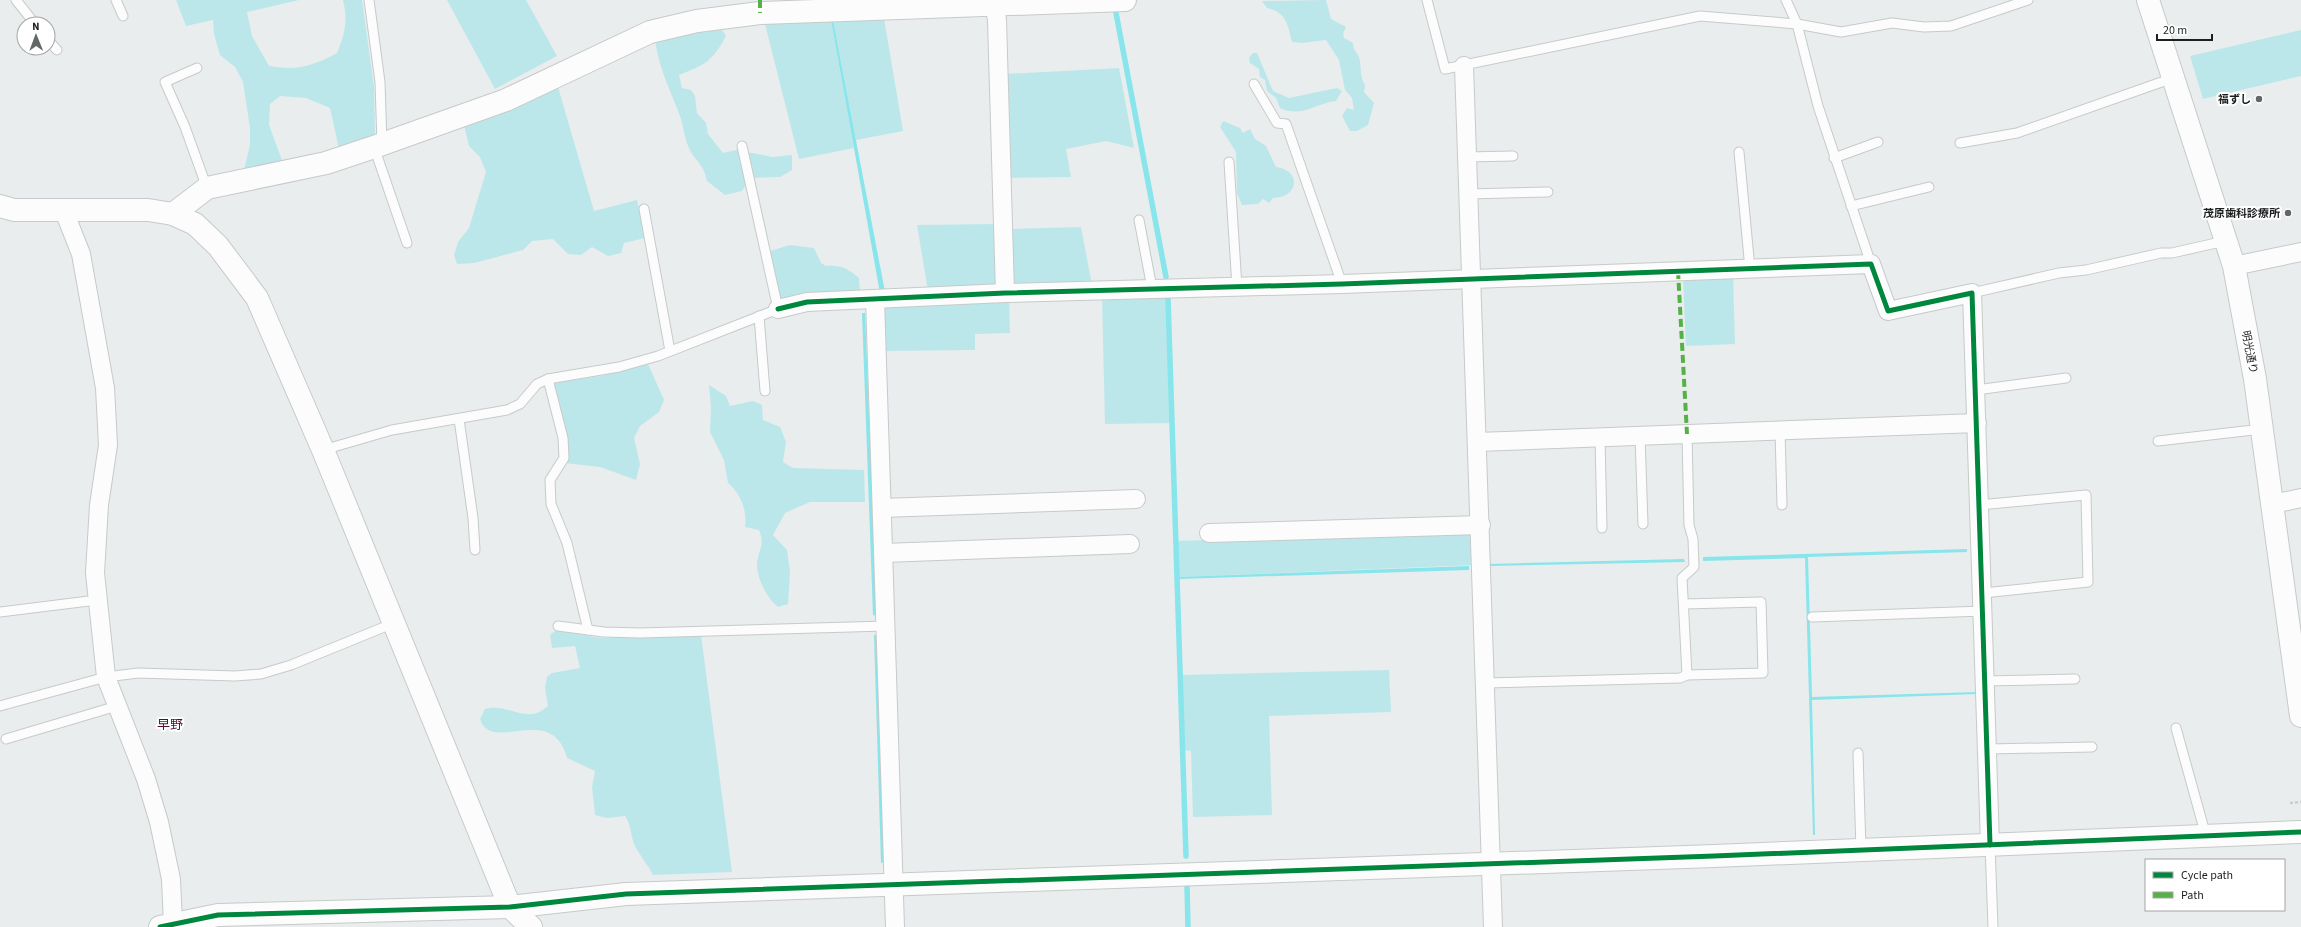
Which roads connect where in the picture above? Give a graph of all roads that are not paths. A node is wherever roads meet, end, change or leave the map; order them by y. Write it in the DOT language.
graph roads {
  1 [pos="16,0"];
  2 [pos="116,0"];
  3 [pos="369,0"];
  4 [pos="1124,0"];
  5 [pos="1427,0"];
  6 [pos="1786,0"];
  7 [pos="2028,0"];
  8 [pos="2148,0"];
  9 [pos="994,2"];
  10 [pos="29,16"];
  11 [pos="123,16"];
  12 [pos="1797,24"];
  13 [pos="1464,66"];
  14 [pos="197,68"];
  15 [pos="2173,78"];
  16 [pos="1254,84"];
  17 [pos="1878,142"];
  18 [pos="1960,142"];
  19 [pos="378,145"];
  20 [pos="742,146"];
  21 [pos="1739,152"];
  22 [pos="1513,156"];
  23 [pos="1467,157"];
  24 [pos="1834,158"];
  25 [pos="1229,162"];
  26 [pos="1929,186"];
  27 [pos="207,188"];
  28 [pos="1548,192"];
  29 [pos="1468,194"];
  30 [pos="0,206"];
  31 [pos="1851,206"];
  32 [pos="644,209"];
  33 [pos="64,211"];
  34 [pos="173,214"];
  35 [pos="1139,220"];
  36 [pos="2225,241"];
  37 [pos="407,243"];
  38 [pos="2301,252"];
  39 [pos="1871,264"];
  40 [pos="2234,266"];
  41 [pos="1750,269"];
  42 [pos="1471,279"];
  43 [pos="1342,284"];
  44 [pos="1237,287"];
  45 [pos="1152,288"];
  46 [pos="1005,293"];
  47 [pos="1972,293"];
  48 [pos="875,299"];
  49 [pos="778,309"];
  50 [pos="759,316"];
  51 [pos="670,351"];
  52 [pos="2066,378"];
  53 [pos="548,379"];
  54 [pos="1976,390"];
  55 [pos="765,391"];
  56 [pos="459,419"];
  57 [pos="1977,423"];
  58 [pos="2262,429"];
  59 [pos="1780,430"];
  60 [pos="1686,434"];
  61 [pos="1640,436"];
  62 [pos="1600,437"];
  63 [pos="1477,442"];
  64 [pos="2158,442"];
  65 [pos="323,450"];
  66 [pos="2301,498"];
  67 [pos="1136,499"];
  68 [pos="2273,504"];
  69 [pos="1782,505"];
  70 [pos="1979,505"];
  71 [pos="882,508"];
  72 [pos="1643,524"];
  73 [pos="1481,525"];
  74 [pos="1602,528"];
  75 [pos="1209,533"];
  76 [pos="1130,544"];
  77 [pos="475,550"];
  78 [pos="884,553"];
  79 [pos="1984,593"];
  80 [pos="97,600"];
  81 [pos="1684,604"];
  82 [pos="1984,611"];
  83 [pos="0,612"];
  84 [pos="1812,618"];
  85 [pos="394,623"];
  86 [pos="558,626"];
  87 [pos="886,626"];
  88 [pos="588,630"];
  89 [pos="1687,675"];
  90 [pos="106,677"];
  91 [pos="2075,679"];
  92 [pos="1986,681"];
  93 [pos="1486,683"];
  94 [pos="0,706"];
  95 [pos="117,706"];
  96 [pos="2301,716"];
  97 [pos="2176,728"];
  98 [pos="6,739"];
  99 [pos="2092,748"];
  100 [pos="1988,749"];
  101 [pos="1858,753"];
  102 [pos="2301,832"];
  103 [pos="2206,836"];
  104 [pos="1990,845"];
  105 [pos="1861,850"];
  106 [pos="1491,863"];
  107 [pos="893,884"];
  108 [pos="510,907"];
  109 [pos="166,925"];
  110 [pos="531,927"];
  111 [pos="895,927"];
  112 [pos="1493,927"];
  113 [pos="1993,927"];
  1 -- 10 [label="lane"];
  2 -- 11 [label="lane"];
  3 -- 19 [label="lane"];
  4 -- 9 [label="street"];
  5 -- 13 [label="lane"];
  6 -- 12 [label="lane"];
  7 -- 12 [label="lane"];
  8 -- 15 [label="street, 明光通り"];
  9 -- 19 [label="street"];
  9 -- 46 [label="street"];
  12 -- 13 [label="lane"];
  12 -- 24 [label="lane"];
  13 -- 23 [label="street"];
  14 -- 27 [label="lane"];
  15 -- 18 [label="lane"];
  15 -- 36 [label="street, 明光通り"];
  16 -- 43 [label="lane"];
  17 -- 24 [label="lane"];
  19 -- 27 [label="street"];
  19 -- 37 [label="lane"];
  20 -- 49 [label="lane"];
  21 -- 41 [label="lane"];
  22 -- 23 [label="lane"];
  23 -- 29 [label="street"];
  24 -- 31 [label="lane"];
  25 -- 44 [label="lane"];
  26 -- 31 [label="lane"];
  27 -- 34 [label="street"];
  28 -- 29 [label="lane"];
  29 -- 42 [label="street"];
  30 -- 33 [label="street"];
  31 -- 39 [label="lane"];
  32 -- 51 [label="lane"];
  33 -- 34 [label="street"];
  33 -- 80 [label="street"];
  34 -- 65 [label="street"];
  35 -- 45 [label="lane"];
  36 -- 40 [label="street, 明光通り"];
  36 -- 47 [label="lane"];
  38 -- 40 [label="street"];
  39 -- 41 [label="street"];
  39 -- 47 [label="street"];
  40 -- 58 [label="street, 明光通り"];
  41 -- 42 [label="street"];
  42 -- 43 [label="street"];
  42 -- 63 [label="street"];
  43 -- 44 [label="street"];
  44 -- 45 [label="street"];
  45 -- 46 [label="street"];
  46 -- 48 [label="street"];
  47 -- 54 [label="street"];
  48 -- 49 [label="street"];
  48 -- 71 [label="street"];
  49 -- 50 [label="lane"];
  50 -- 51 [label="lane"];
  50 -- 55 [label="lane"];
  51 -- 53 [label="lane"];
  52 -- 54 [label="lane"];
  53 -- 56 [label="lane"];
  53 -- 88 [label="lane"];
  54 -- 57 [label="street"];
  56 -- 65 [label="lane"];
  56 -- 77 [label="lane"];
  57 -- 59 [label="street"];
  57 -- 70 [label="street"];
  58 -- 64 [label="lane"];
  58 -- 68 [label="street, 明光通り"];
  59 -- 60 [label="street"];
  59 -- 69 [label="lane"];
  60 -- 61 [label="street"];
  60 -- 81 [label="lane"];
  61 -- 62 [label="street"];
  61 -- 72 [label="lane"];
  62 -- 63 [label="street"];
  62 -- 74 [label="lane"];
  63 -- 73 [label="street"];
  65 -- 85 [label="street"];
  66 -- 68 [label="street"];
  67 -- 71 [label="street"];
  68 -- 96 [label="street, 明光通り"];
  70 -- 79 [label="street"];
  70 -- 79 [label="lane"];
  71 -- 78 [label="street"];
  73 -- 75 [label="street"];
  73 -- 93 [label="street"];
  76 -- 78 [label="street"];
  78 -- 87 [label="street"];
  79 -- 82 [label="street"];
  80 -- 83 [label="lane"];
  80 -- 90 [label="street"];
  81 -- 89 [label="lane"];
  81 -- 89 [label="lane"];
  82 -- 84 [label="lane"];
  82 -- 92 [label="street"];
  85 -- 90 [label="lane"];
  85 -- 108 [label="street"];
  86 -- 88 [label="lane"];
  87 -- 88 [label="lane"];
  87 -- 107 [label="street"];
  89 -- 93 [label="lane"];
  90 -- 94 [label="lane"];
  90 -- 95 [label="street"];
  91 -- 92 [label="lane"];
  92 -- 100 [label="street"];
  93 -- 106 [label="street"];
  95 -- 98 [label="lane"];
  95 -- 109 [label="street"];
  97 -- 103 [label="lane"];
  99 -- 100 [label="lane"];
  100 -- 104 [label="street"];
  101 -- 105 [label="lane"];
  102 -- 103 [label="street"];
  103 -- 104 [label="street"];
  104 -- 105 [label="street"];
  104 -- 113 [label="lane"];
  105 -- 106 [label="street"];
  106 -- 107 [label="street"];
  106 -- 112 [label="street"];
  107 -- 108 [label="street"];
  107 -- 111 [label="street"];
  108 -- 109 [label="street"];
  108 -- 110 [label="street"];
}
